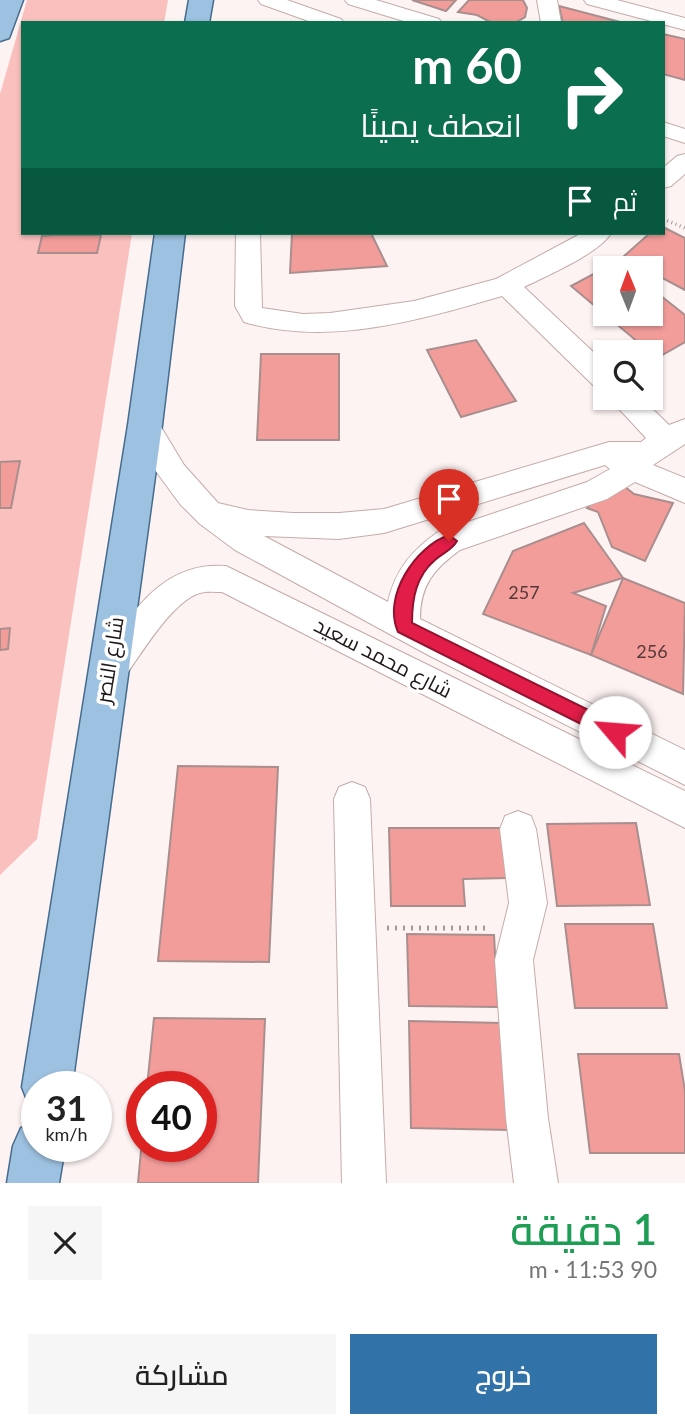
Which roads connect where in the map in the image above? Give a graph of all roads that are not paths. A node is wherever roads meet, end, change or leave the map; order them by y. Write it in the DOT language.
graph roads {
  1 [pos="11,0"];
  2 [pos="201,0"];
  3 [pos="268,0"];
  4 [pos="355,0"];
  5 [pos="547,0"];
  6 [pos="594,0"];
  7 [pos="197,21"];
  8 [pos="324,21"];
  9 [pos="425,21"];
  10 [pos="551,21"];
  11 [pos="685,24"];
  12 [pos="0,33"];
  13 [pos="665,130"];
  14 [pos="685,136"];
  15 [pos="665,155"];
  16 [pos="685,161"];
  17 [pos="665,179"];
  18 [pos="170,235"];
  19 [pos="248,235"];
  20 [pos="595,235"];
  21 [pos="508,285"];
  22 [pos="593,368"];
  23 [pos="628,410"];
  24 [pos="145,425"];
  25 [pos="647,449"];
  26 [pos="685,491"];
  27 [pos="210,514"];
  28 [pos="404,626"];
  29 [pos="107,674"];
  30 [pos="685,768"];
  31 [pos="352,799"];
  32 [pos="685,810"];
  33 [pos="518,829"];
  34 [pos="49,1071"];
  35 [pos="36,1162"];
  36 [pos="33,1183"];
  37 [pos="364,1183"];
  38 [pos="536,1183"];
  1 -- 12 [label="main road"];
  2 -- 7 [label="main road"];
  3 -- 8 [label="street"];
  4 -- 9 [label="street"];
  5 -- 10 [label="street"];
  6 -- 11 [label="street"];
  13 -- 14 [label="street"];
  15 -- 16 [label="street"];
  16 -- 17 [label="street"];
  18 -- 24 [label="main road, شارع النصر"];
  19 -- 21 [label="street"];
  20 -- 21 [label="street"];
  21 -- 22 [label="street"];
  23 -- 25 [label="street"];
  24 -- 27 [label="street, شارع محمد سعيد"];
  24 -- 29 [label="main road, شارع النصر"];
  25 -- 26 [label="street"];
  25 -- 27 [label="street"];
  25 -- 28 [label="street"];
  27 -- 28 [label="street, شارع محمد سعيد"];
  28 -- 30 [label="street, شارع محمد سعيد"];
  29 -- 32 [label="street, شارع محمد سعيد"];
  29 -- 34 [label="main road, شارع النصر"];
  31 -- 37 [label="street"];
  33 -- 38 [label="street"];
  35 -- 36 [label="main road"];
}
